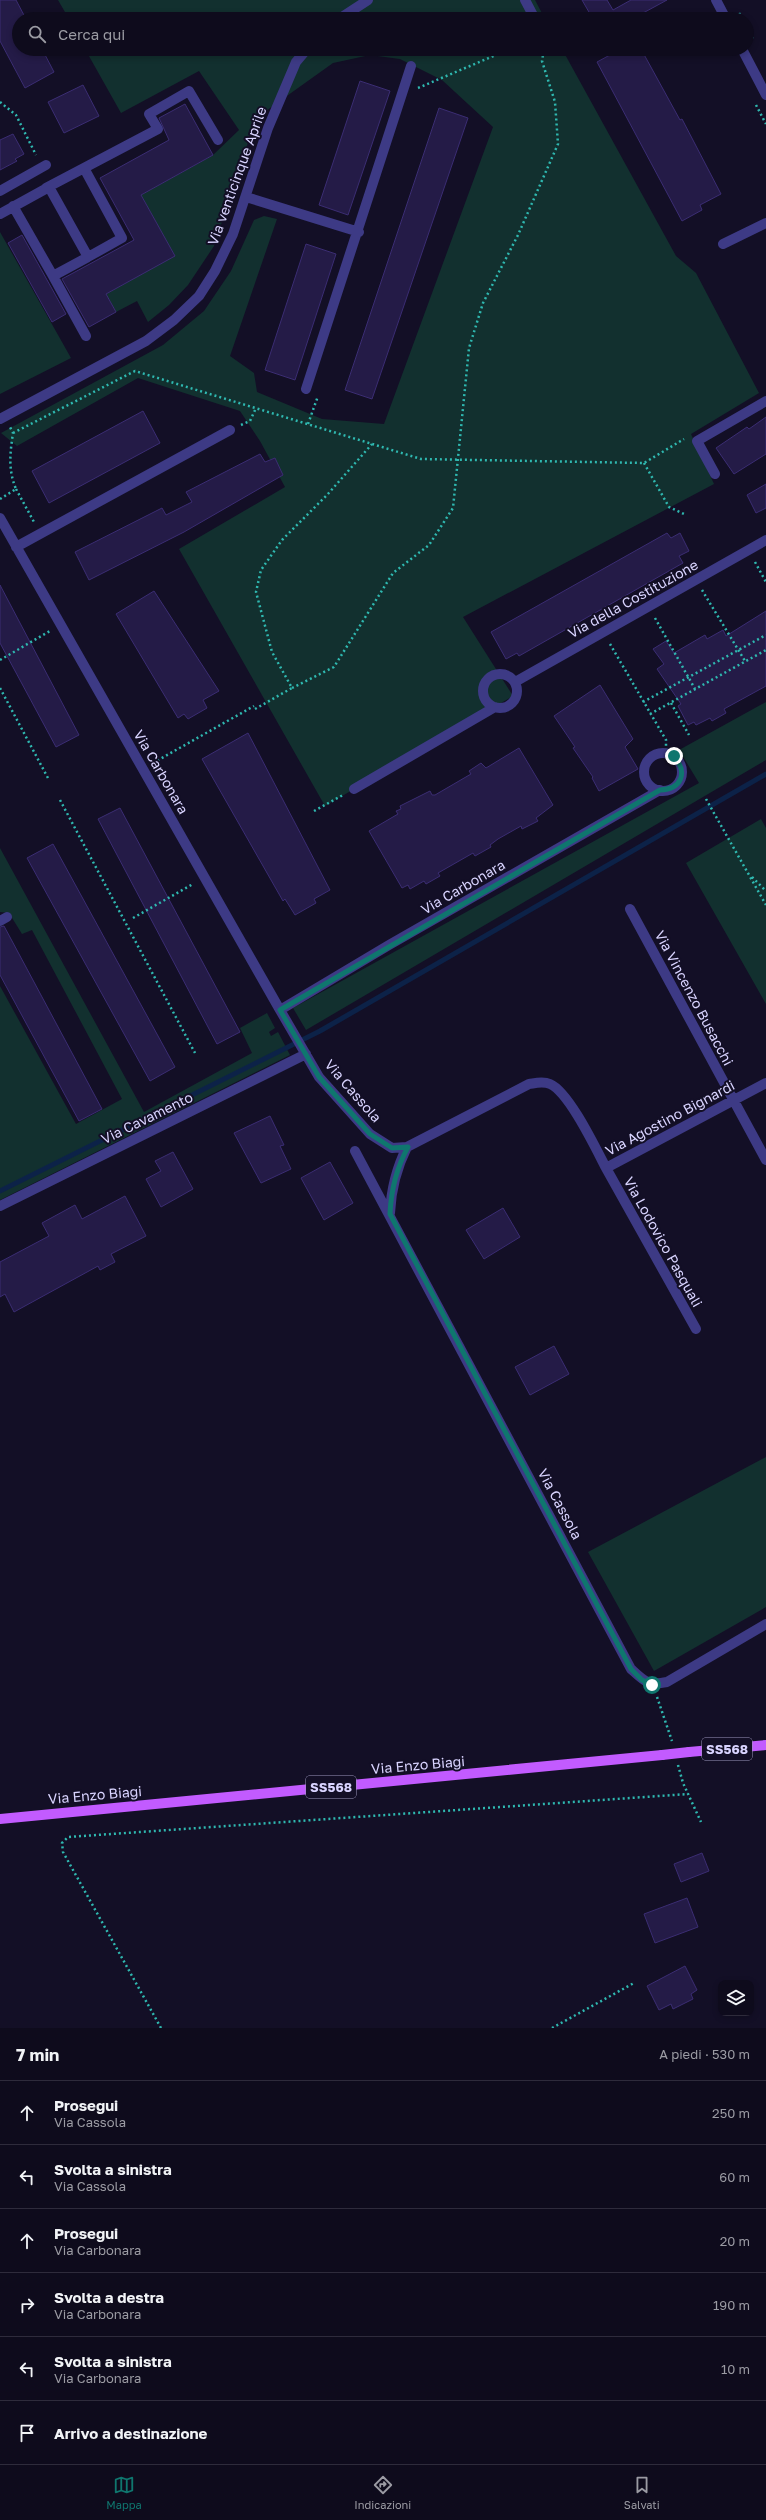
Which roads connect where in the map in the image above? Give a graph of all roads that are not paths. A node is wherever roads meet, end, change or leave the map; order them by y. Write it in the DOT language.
graph roads {
  1 [pos="368,0"];
  2 [pos="525,0"];
  3 [pos="716,0"];
  4 [pos="350,12"];
  5 [pos="531,12"];
  6 [pos="722,12"];
  7 [pos="301,56"];
  8 [pos="746,56"];
  9 [pos="411,66"];
  10 [pos="766,95"];
  11 [pos="218,140"];
  12 [pos="44,167"];
  13 [pos="84,168"];
  14 [pos="46,188"];
  15 [pos="0,191"];
  16 [pos="246,197"];
  17 [pos="13,206"];
  18 [pos="0,214"];
  19 [pos="766,223"];
  20 [pos="359,232"];
  21 [pos="723,244"];
  22 [pos="88,256"];
  23 [pos="53,276"];
  24 [pos="86,336"];
  25 [pos="306,389"];
  26 [pos="766,401"];
  27 [pos="0,419"];
  28 [pos="230,430"];
  29 [pos="715,474"];
  30 [pos="0,518"];
  31 [pos="766,540"];
  32 [pos="16,547"];
  33 [pos="515,682"];
  34 [pos="495,707"];
  35 [pos="354,789"];
  36 [pos="660,790"];
  37 [pos="630,910"];
  38 [pos="280,1010"];
  39 [pos="306,1054"];
  40 [pos="766,1083"];
  41 [pos="733,1101"];
  42 [pos="408,1147"];
  43 [pos="354,1151"];
  44 [pos="766,1160"];
  45 [pos="606,1168"];
  46 [pos="0,1206"];
  47 [pos="390,1214"];
  48 [pos="696,1329"];
  49 [pos="766,1624"];
  50 [pos="766,1745"];
  51 [pos="0,1819"];
  1 -- 4 [label="street"];
  2 -- 5 [label="street"];
  3 -- 6 [label="street"];
  7 -- 16 [label="street, Via venticinque Aprile"];
  8 -- 10 [label="street"];
  9 -- 20 [label="street"];
  11 -- 13 [label="street"];
  12 -- 15 [label="street"];
  13 -- 14 [label="street"];
  13 -- 22 [label="street"];
  14 -- 17 [label="street"];
  14 -- 22 [label="street"];
  16 -- 20 [label="street"];
  16 -- 27 [label="street, Via venticinque Aprile"];
  17 -- 18 [label="street"];
  17 -- 23 [label="street"];
  19 -- 21 [label="street"];
  20 -- 25 [label="street"];
  22 -- 23 [label="street"];
  23 -- 24 [label="street"];
  26 -- 29 [label="street"];
  28 -- 32 [label="street"];
  30 -- 32 [label="street, Via Carbonara"];
  31 -- 33 [label="street, Via della Costituzione"];
  32 -- 38 [label="street, Via Carbonara"];
  33 -- 34 [label="street"];
  33 -- 34 [label="street"];
  34 -- 35 [label="street"];
  36 -- 36 [label="street, Via Carbonara"];
  36 -- 38 [label="street, Via Carbonara"];
  37 -- 41 [label="street, Via Vincenzo Busacchi"];
  38 -- 39 [label="street, Via Carbonara"];
  39 -- 42 [label="street, Via Cassola"];
  39 -- 46 [label="street, Via Cavamento"];
  40 -- 41 [label="street, Via Agostino Bignardi"];
  41 -- 44 [label="street, Via Vincenzo Busacchi"];
  41 -- 45 [label="street, Via Agostino Bignardi"];
  42 -- 45 [label="street, Via Agostino Bignardi"];
  42 -- 47 [label="street"];
  43 -- 47 [label="street, Via Cassola"];
  45 -- 48 [label="street, Via Lodovico Pasquali"];
  47 -- 49 [label="street, Via Cassola"];
  50 -- 51 [label="main road, Via Enzo Biagi / SS568, bridge"];
}
